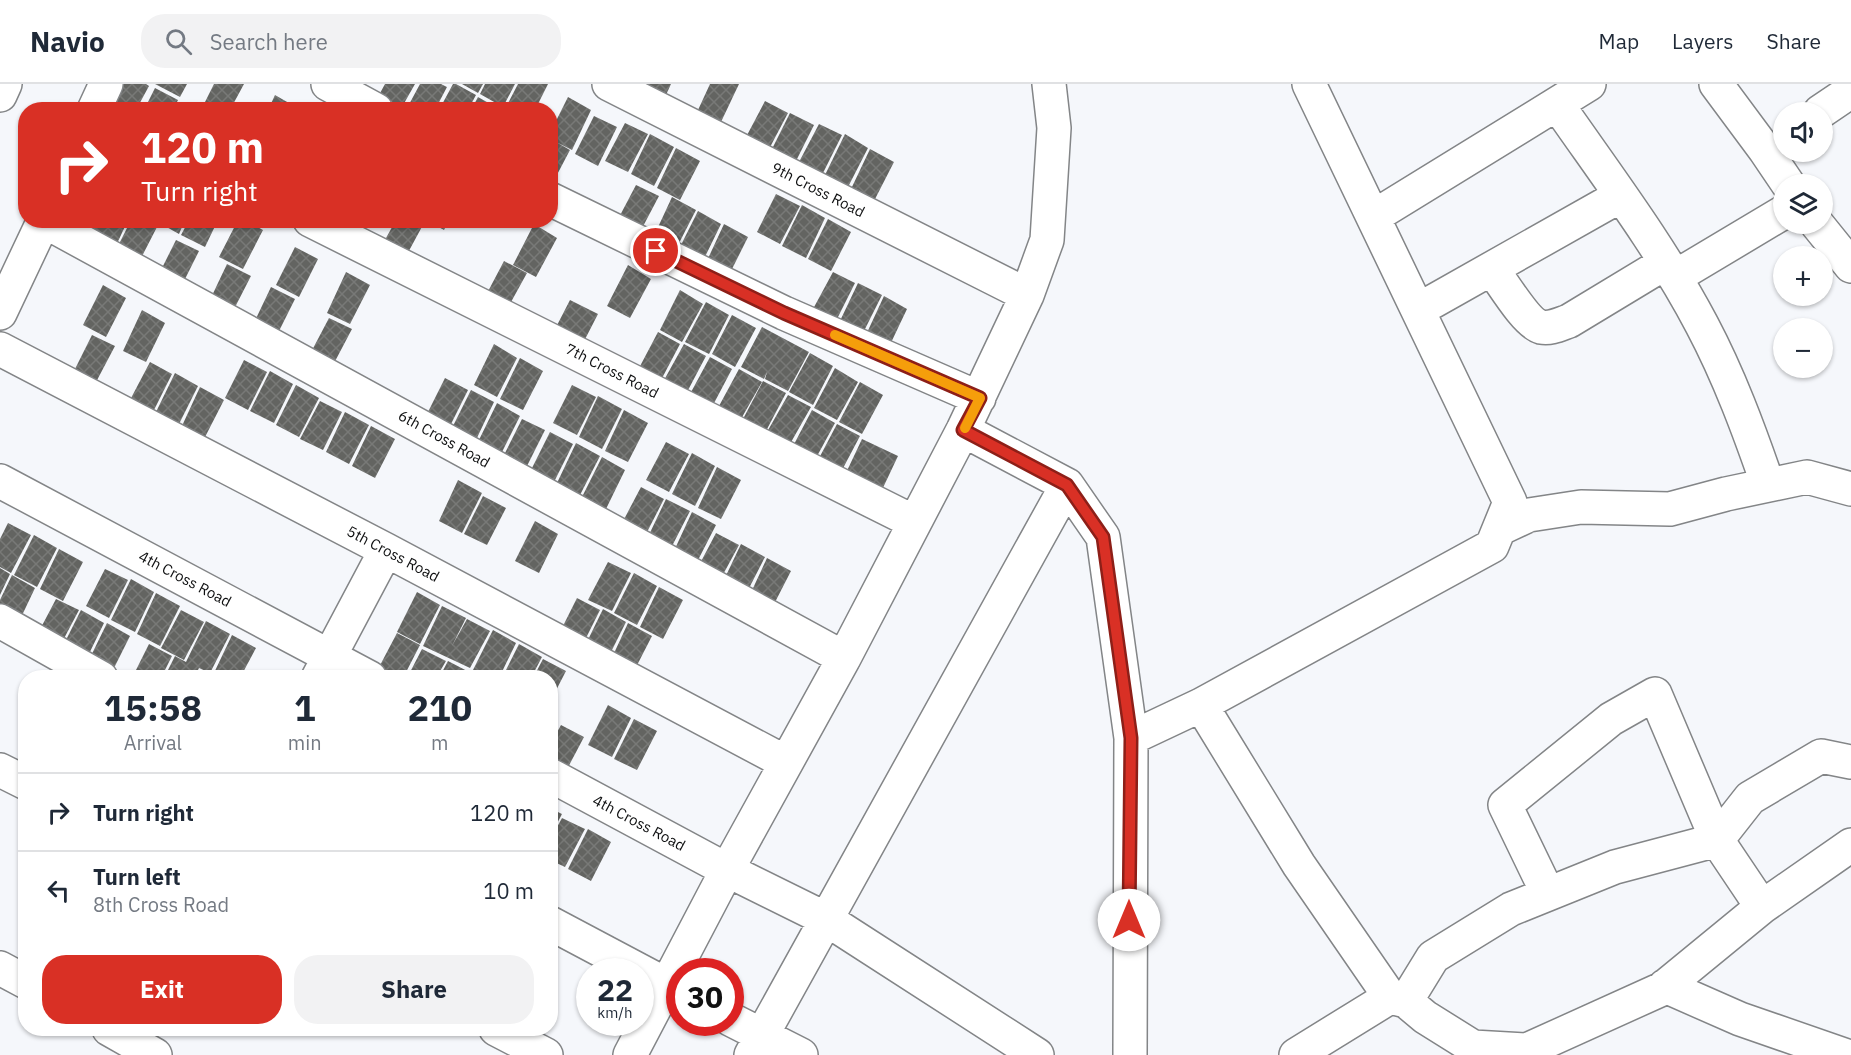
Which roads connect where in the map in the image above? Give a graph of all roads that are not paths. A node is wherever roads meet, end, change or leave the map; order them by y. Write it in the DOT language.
graph roads {
  1 [pos="5,84"];
  2 [pos="106,84"];
  3 [pos="328,84"];
  4 [pos="609,84"];
  5 [pos="1049,84"];
  6 [pos="1309,84"];
  7 [pos="1589,84"];
  8 [pos="1716,84"];
  9 [pos="1851,91"];
  10 [pos="0,95"];
  11 [pos="98,102"];
  12 [pos="361,102"];
  13 [pos="1833,103"];
  14 [pos="1557,104"];
  15 [pos="1773,143"];
  16 [pos="1620,196"];
  17 [pos="558,203"];
  18 [pos="1373,216"];
  19 [pos="1773,218"];
  20 [pos="41,228"];
  21 [pos="57,228"];
  22 [pos="326,228"];
  23 [pos="1824,234"];
  24 [pos="1851,266"];
  25 [pos="1492,268"];
  26 [pos="1670,270"];
  27 [pos="1027,295"];
  28 [pos="1418,310"];
  29 [pos="0,313"];
  30 [pos="0,349"];
  31 [pos="980,398"];
  32 [pos="963,430"];
  33 [pos="0,481"];
  34 [pos="1067,485"];
  35 [pos="1768,485"];
  36 [pos="1851,489"];
  37 [pos="1513,515"];
  38 [pos="914,522"];
  39 [pos="386,550"];
  40 [pos="0,621"];
  41 [pos="844,657"];
  42 [pos="324,667"];
  43 [pos="87,670"];
  44 [pos="1201,705"];
  45 [pos="1131,738"];
  46 [pos="785,762"];
  47 [pos="1851,762"];
  48 [pos="0,770"];
  49 [pos="18,779"];
  50 [pos="558,779"];
  51 [pos="1717,840"];
  52 [pos="1851,845"];
  53 [pos="727,870"];
  54 [pos="1548,894"];
  55 [pos="1762,907"];
  56 [pos="826,919"];
  57 [pos="558,927"];
  58 [pos="687,958"];
  59 [pos="0,968"];
  60 [pos="18,978"];
  61 [pos="666,984"];
  62 [pos="1665,986"];
  63 [pos="666,999"];
  64 [pos="1398,999"];
  65 [pos="744,1034"];
  66 [pos="121,1036"];
  67 [pos="509,1036"];
  68 [pos="756,1046"];
  69 [pos="1475,1051"];
  70 [pos="155,1055"];
  71 [pos="546,1055"];
  72 [pos="630,1055"];
  73 [pos="801,1055"];
  74 [pos="1037,1055"];
  75 [pos="1130,1055"];
  76 [pos="1296,1055"];
  77 [pos="1844,1055"];
  1 -- 10 [label="street"];
  2 -- 11 [label="street"];
  3 -- 12 [label="street"];
  4 -- 27 [label="street, 9th Cross Road"];
  5 -- 27 [label="street"];
  6 -- 18 [label="street"];
  7 -- 14 [label="street"];
  8 -- 15 [label="street"];
  9 -- 13 [label="street"];
  14 -- 16 [label="street"];
  14 -- 18 [label="street"];
  16 -- 25 [label="street"];
  16 -- 26 [label="street"];
  17 -- 31 [label="street"];
  18 -- 28 [label="street"];
  19 -- 26 [label="street"];
  20 -- 29 [label="street"];
  21 -- 41 [label="street, 6th Cross Road"];
  22 -- 38 [label="street, 7th Cross Road"];
  23 -- 24 [label="street"];
  25 -- 26 [label="street"];
  25 -- 28 [label="street"];
  26 -- 35 [label="street"];
  27 -- 31 [label="street"];
  28 -- 37 [label="street"];
  30 -- 39 [label="street, 5th Cross Road"];
  31 -- 32 [label="street"];
  32 -- 34 [label="street"];
  32 -- 38 [label="street"];
  33 -- 42 [label="street, 4th Cross Road"];
  34 -- 45 [label="street"];
  34 -- 56 [label="street"];
  35 -- 36 [label="street"];
  35 -- 37 [label="street"];
  37 -- 44 [label="street"];
  38 -- 41 [label="street"];
  39 -- 42 [label="street"];
  39 -- 46 [label="street, 5th Cross Road"];
  40 -- 43 [label="street"];
  41 -- 46 [label="street"];
  44 -- 45 [label="street"];
  44 -- 64 [label="street"];
  45 -- 75 [label="street"];
  46 -- 53 [label="street"];
  47 -- 51 [label="street"];
  48 -- 49 [label="street"];
  50 -- 53 [label="street, 4th Cross Road"];
  51 -- 54 [label="street"];
  51 -- 54 [label="street"];
  51 -- 55 [label="street"];
  52 -- 55 [label="street"];
  53 -- 56 [label="street, 4th Cross Road"];
  53 -- 58 [label="street"];
  54 -- 64 [label="street"];
  55 -- 62 [label="street"];
  56 -- 68 [label="street"];
  56 -- 74 [label="street, 4th Cross Road"];
  57 -- 61 [label="street"];
  59 -- 60 [label="street"];
  62 -- 69 [label="street"];
  62 -- 77 [label="street"];
  63 -- 72 [label="street"];
  64 -- 69 [label="street"];
  64 -- 76 [label="street"];
  65 -- 68 [label="street"];
  66 -- 70 [label="street"];
  67 -- 71 [label="street"];
  68 -- 73 [label="street"];
}
